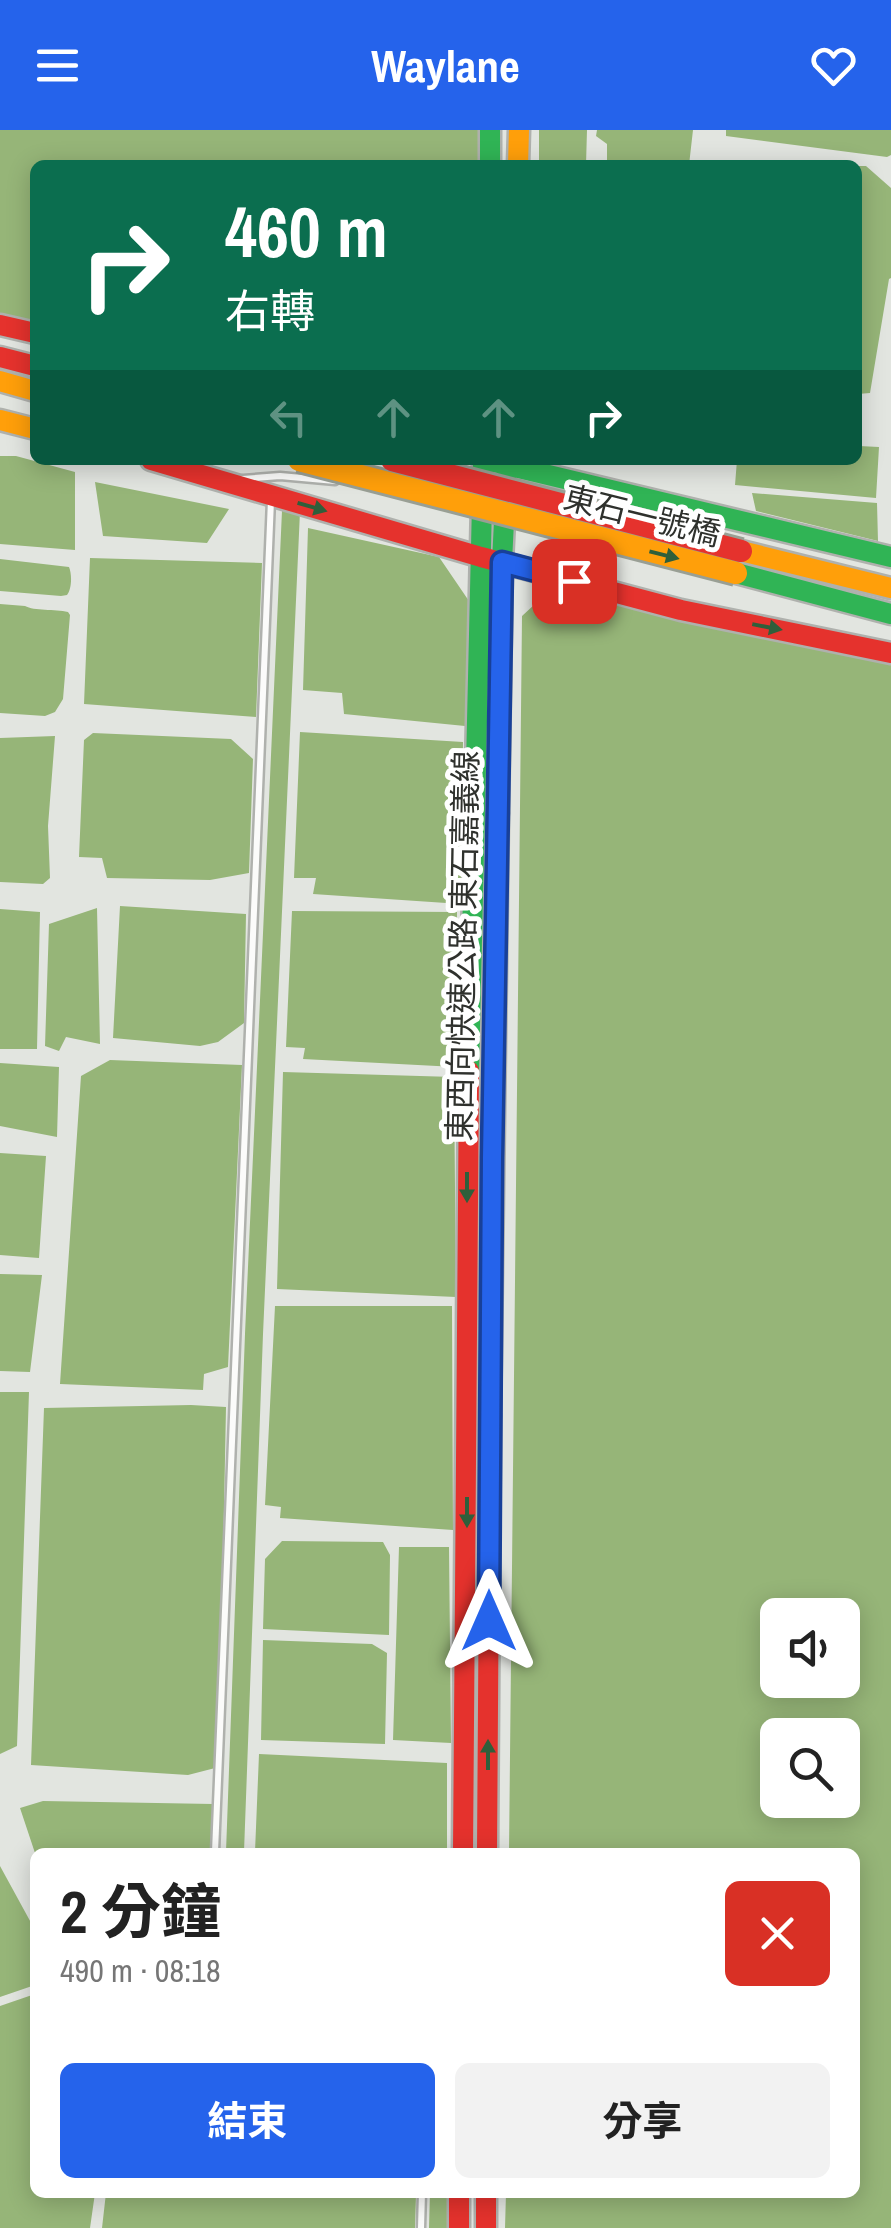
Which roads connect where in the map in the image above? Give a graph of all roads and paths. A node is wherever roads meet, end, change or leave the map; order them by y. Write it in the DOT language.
graph roads {
  1 [pos="490,130"];
  2 [pos="519,130"];
  3 [pos="490,160"];
  4 [pos="518,160"];
  5 [pos="0,324"];
  6 [pos="30,332"];
  7 [pos="0,356"];
  8 [pos="30,365"];
  9 [pos="0,381"];
  10 [pos="30,389"];
  11 [pos="0,420"];
  12 [pos="30,428"];
  13 [pos="168,465"];
  14 [pos="321,465"];
  15 [pos="409,465"];
  16 [pos="495,465"];
  17 [pos="508,465"];
  18 [pos="222,481"];
  19 [pos="271,495"];
  20 [pos="498,504"];
  21 [pos="558,513"];
  22 [pos="738,520"];
  23 [pos="891,557"];
  24 [pos="492,560"];
  25 [pos="739,562"];
  26 [pos="891,588"];
  27 [pos="891,614"];
  28 [pos="891,653"];
  29 [pos="216,1848"];
  30 [pos="463,1848"];
  31 [pos="487,1848"];
  32 [pos="422,2198"];
  33 [pos="459,2198"];
  34 [pos="486,2198"];
  35 [pos="421,2228"];
  36 [pos="458,2228"];
  37 [pos="486,2228"];
  1 -- 3 [label="main road"];
  2 -- 4 [label="main road"];
  5 -- 6 [label="main road"];
  7 -- 8 [label="main road"];
  9 -- 10 [label="main road"];
  11 -- 12 [label="main road"];
  13 -- 18 [label="main road"];
  14 -- 25 [label="main road, 東石一號橋, one-way, bridge"];
  15 -- 25 [label="main road, 東石一號橋, bridge"];
  16 -- 20 [label="main road, 東西向快速公路 東石嘉義線"];
  17 -- 22 [label="main road"];
  18 -- 19 [label="main road"];
  18 -- 20 [label="lane"];
  19 -- 24 [label="main road, one-way"];
  19 -- 29 [label="lane"];
  20 -- 24 [label="main road, 東西向快速公路 東石嘉義線"];
  21 -- 22 [label="lane"];
  22 -- 23 [label="main road"];
  24 -- 28 [label="main road, one-way"];
  24 -- 30 [label="main road, 東西向快速公路 東石嘉義線, one-way"];
  31 -- 24 [label="main road, 東西向快速公路 東石嘉義線, one-way"];
  25 -- 26 [label="main road"];
  25 -- 27 [label="main road"];
  32 -- 35 [label="lane"];
  33 -- 36 [label="main road"];
  34 -- 37 [label="main road"];
}
